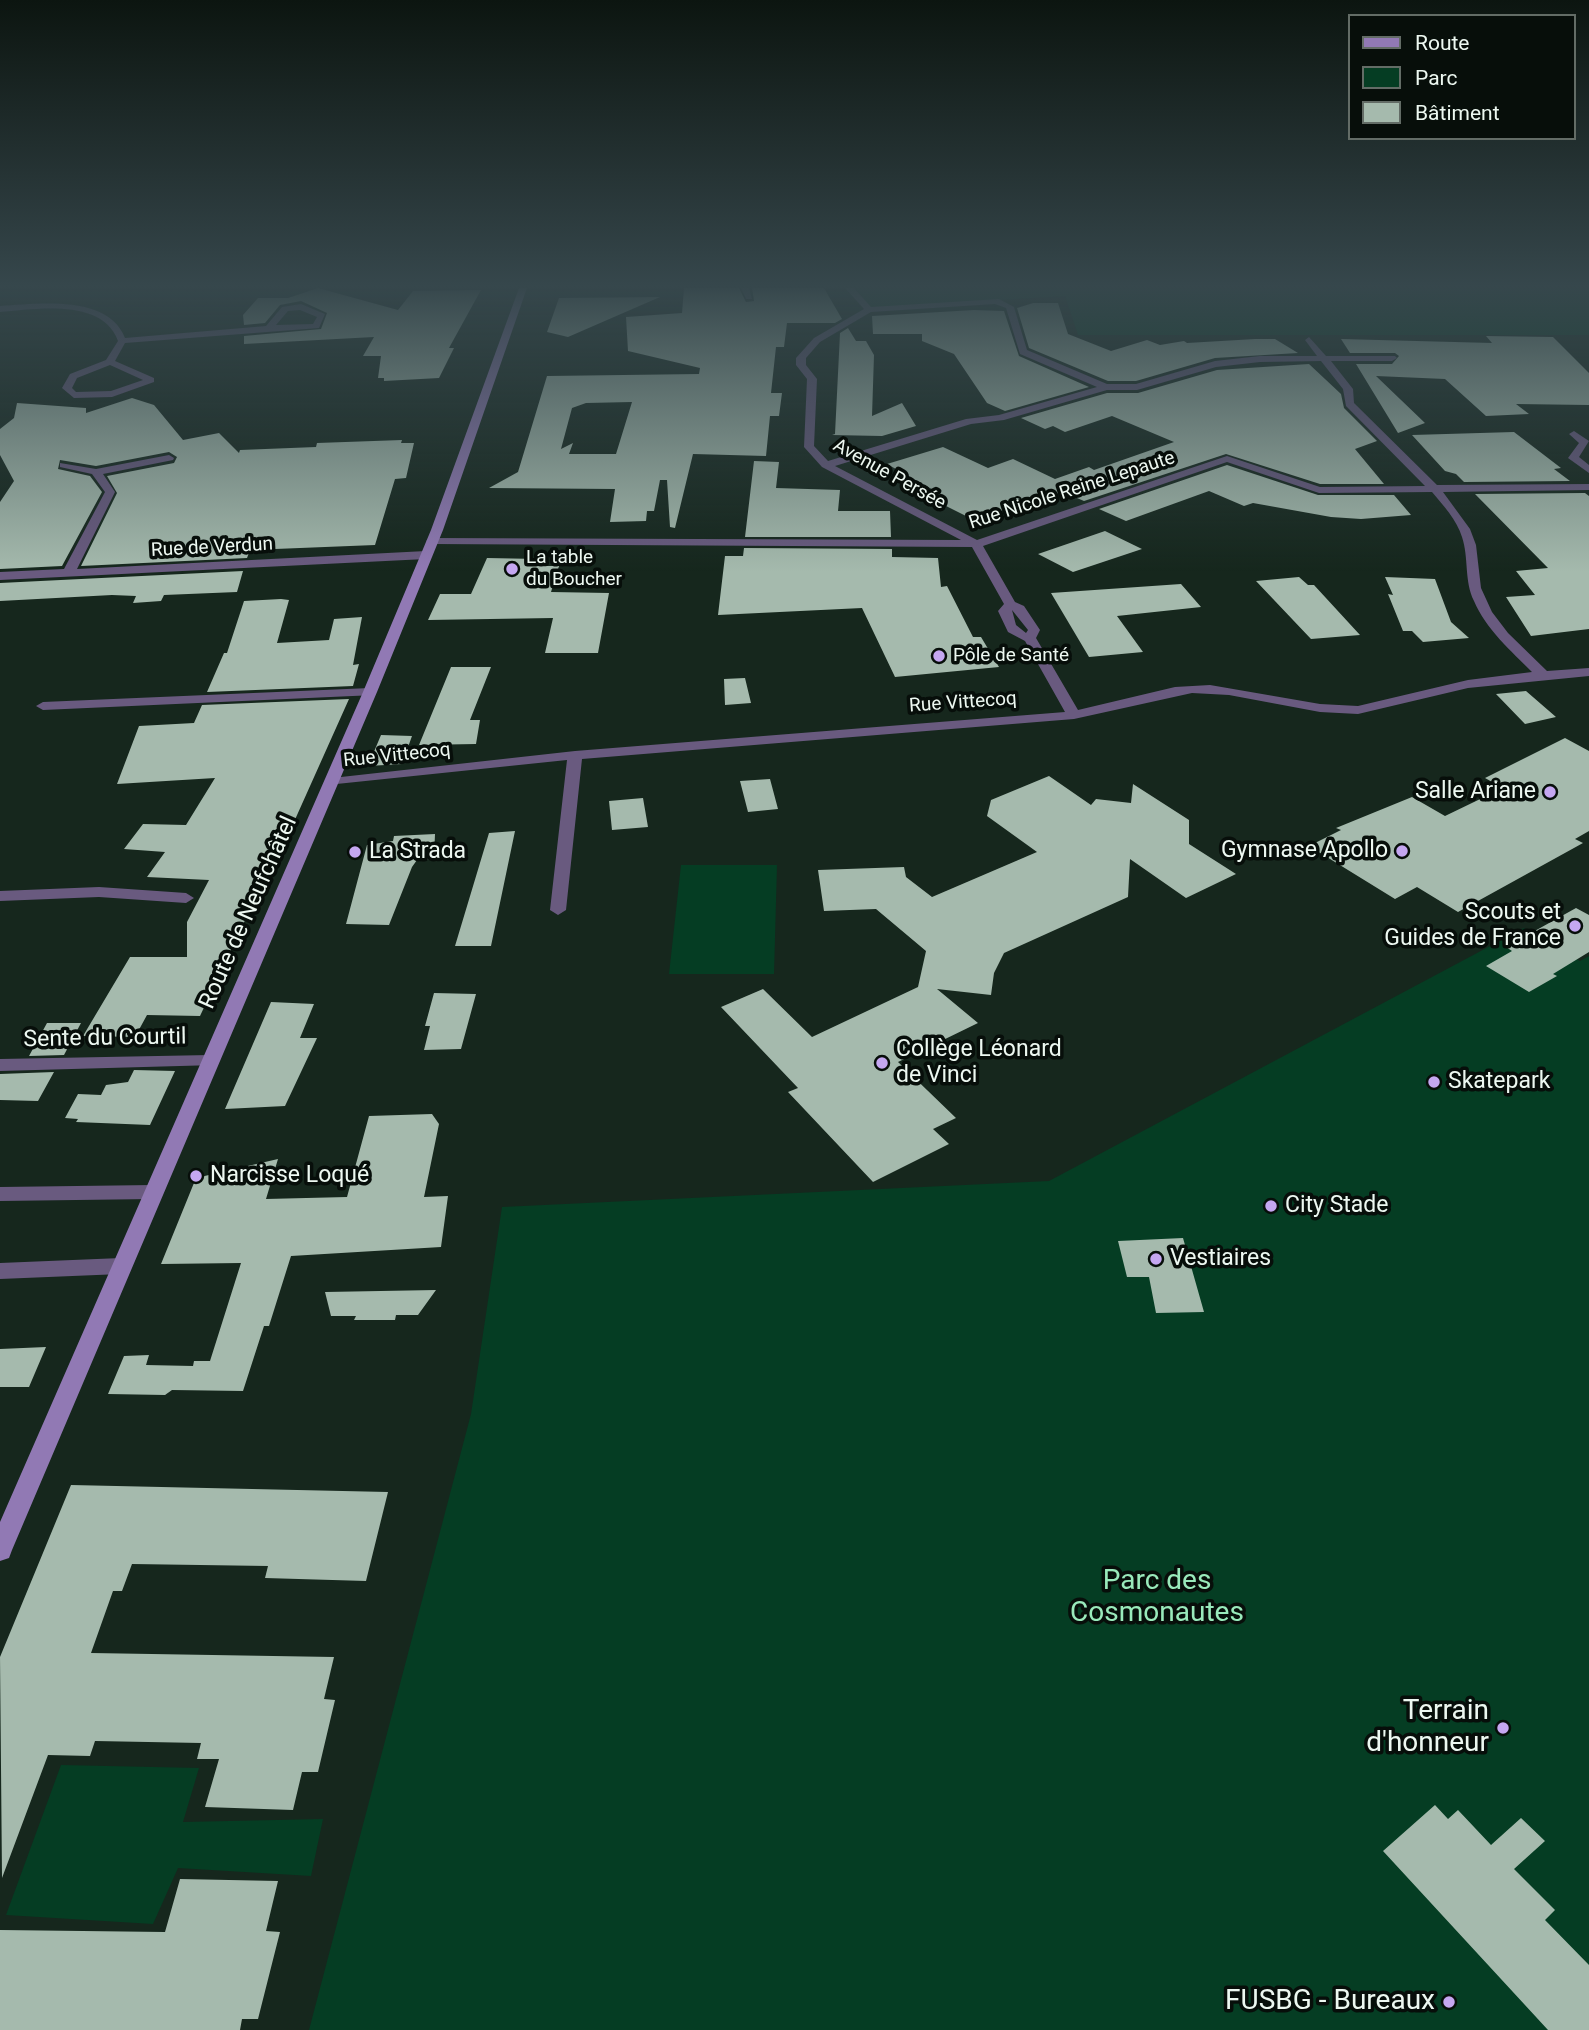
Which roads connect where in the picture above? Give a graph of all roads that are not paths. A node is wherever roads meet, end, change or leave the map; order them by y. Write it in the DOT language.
graph roads {
  1 [pos="70,383"];
  2 [pos="142,383"];
  3 [pos="489,383"];
  4 [pos="812,383"];
  5 [pos="1095,383"];
  6 [pos="1153,383"];
  7 [pos="1343,383"];
  8 [pos="1105,387"];
  9 [pos="1574,434"];
  10 [pos="169,458"];
  11 [pos="64,465"];
  12 [pos="825,465"];
  13 [pos="1589,470"];
  14 [pos="96,472"];
  15 [pos="1589,487"];
  16 [pos="1433,488"];
  17 [pos="432,541"];
  18 [pos="976,544"];
  19 [pos="426,555"];
  20 [pos="69,572"];
  21 [pos="0,576"];
  22 [pos="1589,672"];
  23 [pos="1544,676"];
  24 [pos="370,692"];
  25 [pos="43,706"];
  26 [pos="1074,715"];
  27 [pos="575,755"];
  28 [pos="332,782"];
  29 [pos="0,896"];
  30 [pos="186,898"];
  31 [pos="558,910"];
  32 [pos="210,1062"];
  33 [pos="0,1065"];
  34 [pos="153,1192"];
  35 [pos="0,1194"];
  36 [pos="121,1266"];
  37 [pos="0,1271"];
  38 [pos="0,1550"];
  1 -- 2 [label="street"];
  3 -- 17 [label="main road, Route de Neufchâtel"];
  4 -- 12 [label="street, Avenue Persée"];
  5 -- 8 [label="street, Avenue Persée"];
  6 -- 8 [label="street"];
  7 -- 16 [label="street"];
  8 -- 12 [label="street"];
  9 -- 13 [label="street"];
  10 -- 14 [label="street"];
  11 -- 14 [label="street"];
  12 -- 18 [label="street, Avenue Persée"];
  14 -- 20 [label="street"];
  15 -- 16 [label="street, Rue Nicole Reine Lepaute"];
  16 -- 18 [label="street, Rue Nicole Reine Lepaute"];
  16 -- 23 [label="street"];
  17 -- 18 [label="street, Rue Nicole Reine Lepaute"];
  17 -- 19 [label="main road, Route de Neufchâtel"];
  18 -- 26 [label="street"];
  19 -- 20 [label="street, Rue de Verdun"];
  19 -- 24 [label="main road, Route de Neufchâtel"];
  20 -- 21 [label="street, Rue de Verdun"];
  22 -- 23 [label="street, Rue Vittecoq"];
  23 -- 26 [label="street, Rue Vittecoq"];
  24 -- 25 [label="street"];
  24 -- 28 [label="main road, Route de Neufchâtel"];
  26 -- 27 [label="street, Rue Vittecoq"];
  27 -- 28 [label="street, Rue Vittecoq"];
  27 -- 31 [label="street"];
  28 -- 32 [label="main road, Route de Neufchâtel"];
  29 -- 30 [label="street"];
  32 -- 33 [label="street, Sente du Courtil"];
  32 -- 34 [label="main road, Route de Neufchâtel"];
  34 -- 35 [label="street"];
  34 -- 36 [label="main road, Route de Neufchâtel"];
  36 -- 37 [label="street"];
  36 -- 38 [label="main road, Route de Neufchâtel"];
}
